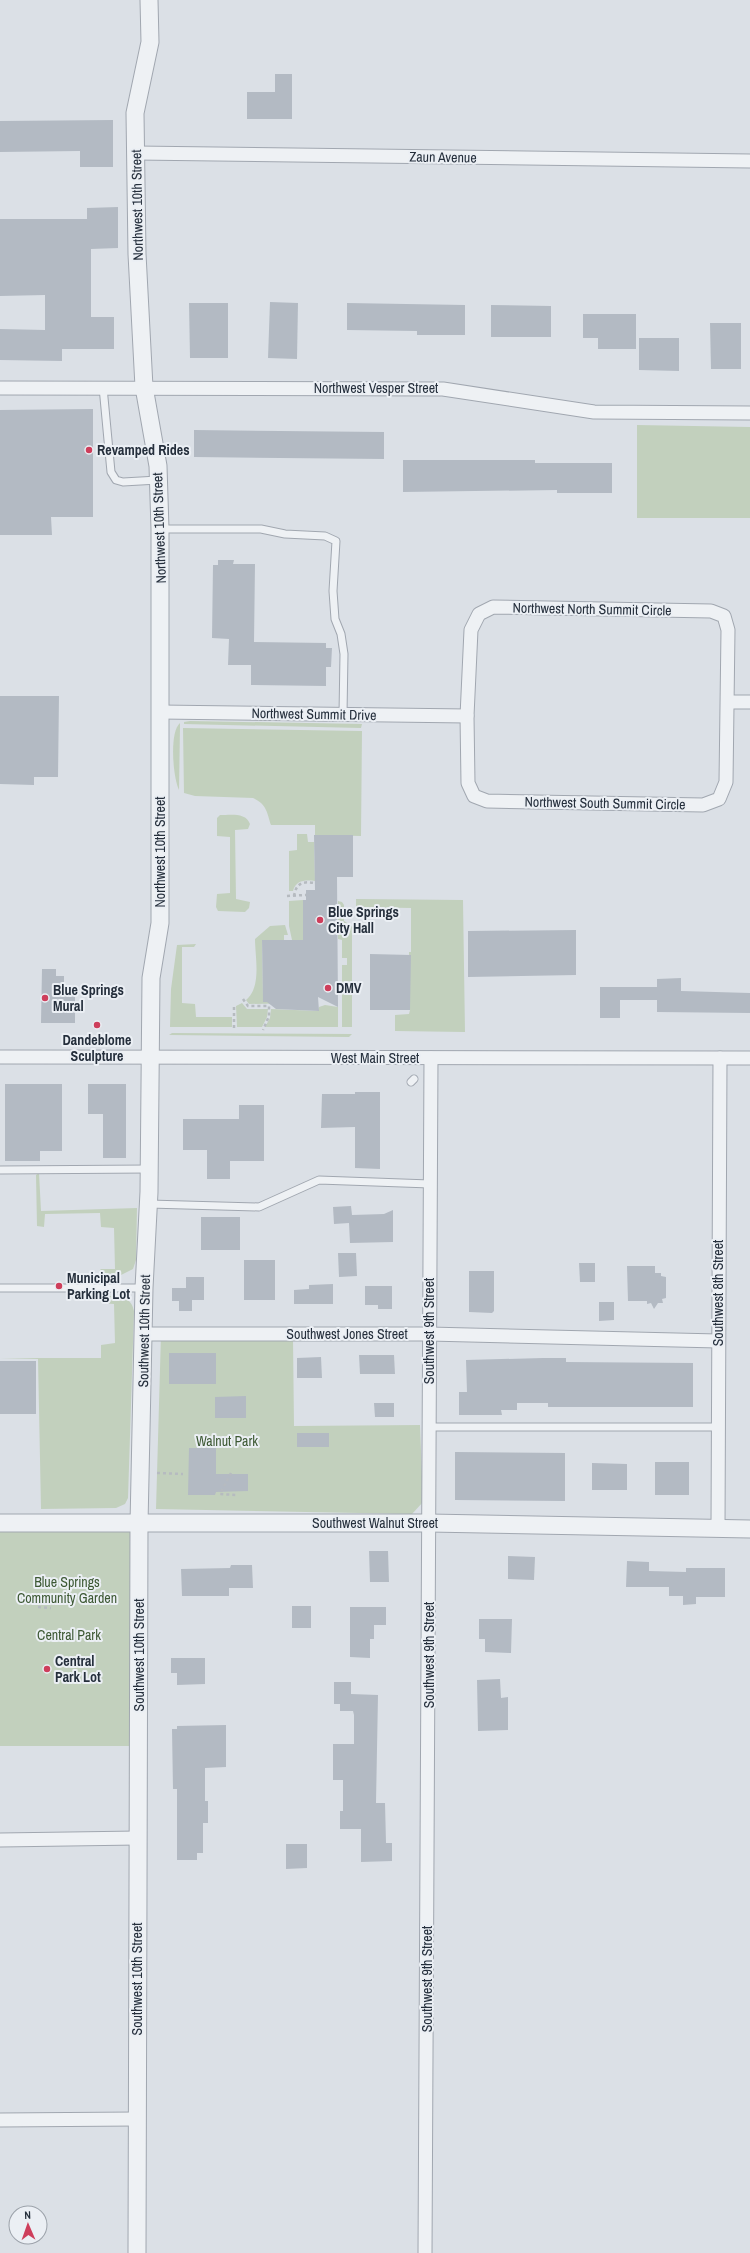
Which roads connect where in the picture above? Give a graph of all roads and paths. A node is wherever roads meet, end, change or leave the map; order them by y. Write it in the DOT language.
graph roads {
  1 [pos="149,0"];
  2 [pos="136,153"];
  3 [pos="750,161"];
  4 [pos="104,387"];
  5 [pos="144,387"];
  6 [pos="0,388"];
  7 [pos="750,413"];
  8 [pos="158,480"];
  9 [pos="160,529"];
  10 [pos="728,702"];
  11 [pos="750,702"];
  12 [pos="160,712"];
  13 [pos="343,714"];
  14 [pos="467,716"];
  15 [pos="314,883"];
  16 [pos="287,896"];
  17 [pos="294,896"];
  18 [pos="306,896"];
  19 [pos="242,999"];
  20 [pos="234,1007"];
  21 [pos="234,1030"];
  22 [pos="263,1030"];
  23 [pos="0,1057"];
  24 [pos="151,1058"];
  25 [pos="431,1058"];
  26 [pos="720,1058"];
  27 [pos="750,1058"];
  28 [pos="149,1169"];
  29 [pos="0,1170"];
  30 [pos="430,1184"];
  31 [pos="149,1204"];
  32 [pos="0,1288"];
  33 [pos="144,1288"];
  34 [pos="143,1334"];
  35 [pos="429,1334"];
  36 [pos="718,1341"];
  37 [pos="429,1427"];
  38 [pos="718,1427"];
  39 [pos="157,1473"];
  40 [pos="231,1473"];
  41 [pos="183,1474"];
  42 [pos="236,1495"];
  43 [pos="0,1523"];
  44 [pos="430,1523"];
  45 [pos="139,1524"];
  46 [pos="718,1528"];
  47 [pos="750,1529"];
  48 [pos="38,1607"];
  49 [pos="51,1608"];
  50 [pos="74,1629"];
  51 [pos="71,1632"];
  52 [pos="138,1838"];
  53 [pos="0,1840"];
  54 [pos="136,2119"];
  55 [pos="0,2120"];
  56 [pos="137,2253"];
  57 [pos="425,2253"];
  1 -- 2 [label="street, Northwest 10th Street"];
  2 -- 3 [label="street, Zaun Avenue"];
  2 -- 5 [label="street, Northwest 10th Street"];
  4 -- 5 [label="street, Northwest Vesper Street"];
  4 -- 6 [label="street, Northwest Vesper Street"];
  4 -- 8 [label="lane"];
  5 -- 7 [label="street, Northwest Vesper Street"];
  5 -- 8 [label="street, Northwest 10th Street"];
  8 -- 9 [label="street, Northwest 10th Street"];
  9 -- 12 [label="street, Northwest 10th Street"];
  9 -- 13 [label="lane"];
  10 -- 11 [label="street"];
  10 -- 14 [label="street, Northwest South Summit Circle"];
  10 -- 14 [label="street, Northwest North Summit Circle"];
  12 -- 13 [label="street, Northwest Summit Drive"];
  12 -- 24 [label="street, Northwest 10th Street"];
  13 -- 14 [label="street, Northwest Summit Drive"];
  15 -- 17 [label="path"];
  16 -- 17 [label="path"];
  17 -- 18 [label="path"];
  19 -- 22 [label="path"];
  20 -- 21 [label="path"];
  23 -- 24 [label="street, West Main Street"];
  24 -- 25 [label="street, West Main Street"];
  24 -- 28 [label="street, Southwest 10th Street"];
  25 -- 26 [label="street, West Main Street"];
  25 -- 30 [label="street, Southwest 9th Street"];
  26 -- 27 [label="street, West Main Street"];
  26 -- 36 [label="street, Southwest 8th Street"];
  28 -- 29 [label="lane"];
  28 -- 31 [label="street, Southwest 10th Street"];
  30 -- 31 [label="lane"];
  30 -- 35 [label="street, Southwest 9th Street"];
  31 -- 33 [label="street, Southwest 10th Street"];
  32 -- 33 [label="lane"];
  33 -- 34 [label="street, Southwest 10th Street"];
  34 -- 35 [label="street, Southwest Jones Street"];
  34 -- 45 [label="street, Southwest 10th Street"];
  35 -- 36 [label="street, Southwest Jones Street"];
  35 -- 37 [label="street, Southwest 9th Street"];
  36 -- 38 [label="street, Southwest 8th Street"];
  37 -- 38 [label="lane"];
  37 -- 44 [label="street, Southwest 9th Street"];
  38 -- 46 [label="street, Southwest 8th Street"];
  39 -- 41 [label="path"];
  40 -- 42 [label="path"];
  43 -- 45 [label="street, Southwest Walnut Street"];
  44 -- 45 [label="street, Southwest Walnut Street"];
  44 -- 46 [label="street, Southwest Walnut Street"];
  44 -- 57 [label="street, Southwest 9th Street"];
  45 -- 52 [label="street, Southwest 10th Street"];
  46 -- 47 [label="street, Southwest Walnut Street"];
  48 -- 49 [label="path"];
  50 -- 51 [label="path"];
  52 -- 53 [label="street"];
  52 -- 54 [label="street, Southwest 10th Street"];
  54 -- 55 [label="street"];
  54 -- 56 [label="street, Southwest 10th Street"];
}
